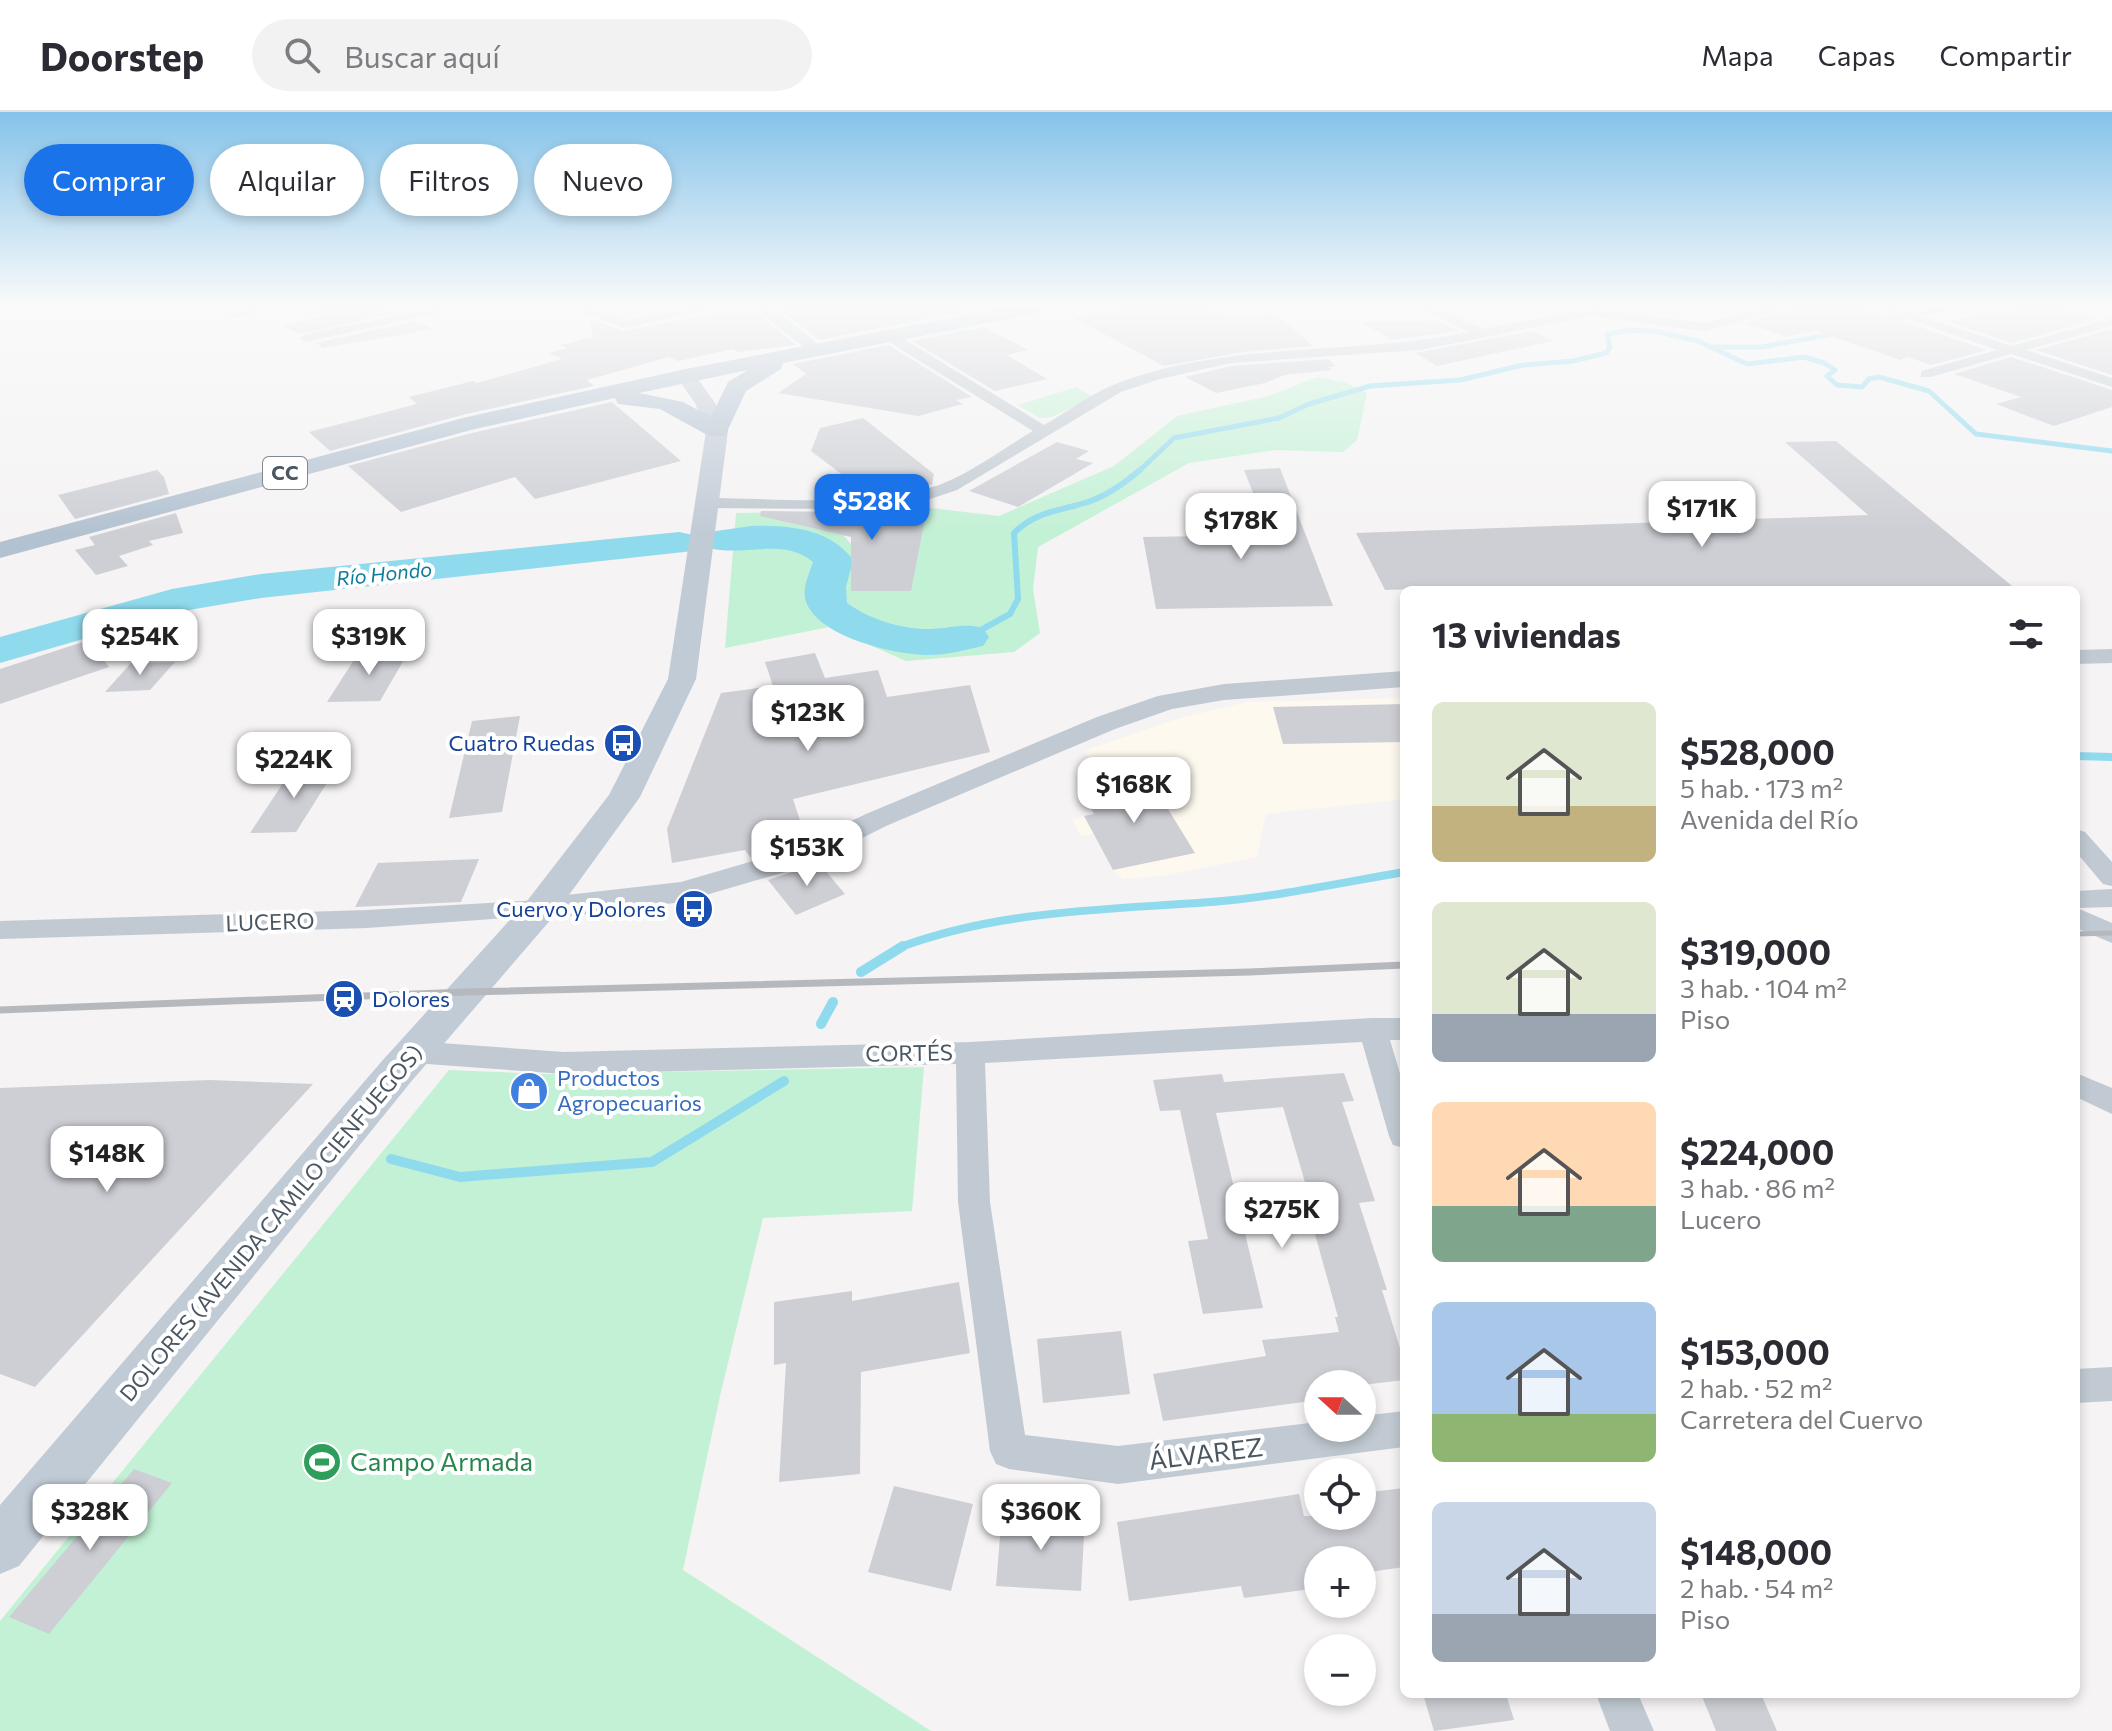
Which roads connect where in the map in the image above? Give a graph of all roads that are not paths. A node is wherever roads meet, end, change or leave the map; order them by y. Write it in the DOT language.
graph roads {
  1 [pos="659,382"];
  2 [pos="690,382"];
  3 [pos="745,382"];
  4 [pos="963,382"];
  5 [pos="1142,382"];
  6 [pos="570,400"];
  7 [pos="717,431"];
  8 [pos="1044,431"];
  9 [pos="705,511"];
  10 [pos="0,550"];
  11 [pos="2112,656"];
  12 [pos="2080,657"];
  13 [pos="1400,679"];
  14 [pos="2080,842"];
  15 [pos="2112,878"];
  16 [pos="2112,898"];
  17 [pos="2080,900"];
  18 [pos="540,909"];
  19 [pos="2080,919"];
  20 [pos="0,930"];
  21 [pos="2112,934"];
  22 [pos="1372,1029"];
  23 [pos="1400,1029"];
  24 [pos="413,1052"];
  25 [pos="970,1053"];
  26 [pos="2080,1086"];
  27 [pos="2112,1102"];
  28 [pos="1400,1123"];
  29 [pos="2112,1384"];
  30 [pos="2080,1386"];
  31 [pos="1400,1430"];
  32 [pos="0,1547"];
  33 [pos="1619,1698"];
  34 [pos="1632,1731"];
  1 -- 6 [label="main road, CC"];
  2 -- 7 [label="main road"];
  3 -- 7 [label="main road"];
  4 -- 8 [label="street"];
  5 -- 8 [label="street"];
  6 -- 7 [label="main road"];
  6 -- 10 [label="main road, CC"];
  7 -- 9 [label="main road, DOLORES (AVENIDA CAMILO CIENFUEGOS)"];
  8 -- 9 [label="street"];
  9 -- 18 [label="main road, DOLORES (AVENIDA CAMILO CIENFUEGOS)"];
  11 -- 12 [label="street"];
  13 -- 18 [label="street"];
  14 -- 15 [label="street"];
  16 -- 17 [label="street"];
  18 -- 20 [label="street, LUCERO"];
  18 -- 24 [label="main road, DOLORES (AVENIDA CAMILO CIENFUEGOS)"];
  19 -- 21 [label="street"];
  22 -- 23 [label="street, CORTÉS"];
  22 -- 25 [label="street, CORTÉS"];
  22 -- 28 [label="street"];
  24 -- 25 [label="street, CORTÉS"];
  24 -- 32 [label="main road, DOLORES (AVENIDA CAMILO CIENFUEGOS)"];
  25 -- 31 [label="street, ÁLVAREZ"];
  26 -- 27 [label="street"];
  29 -- 30 [label="street"];
  33 -- 34 [label="street"];
}
